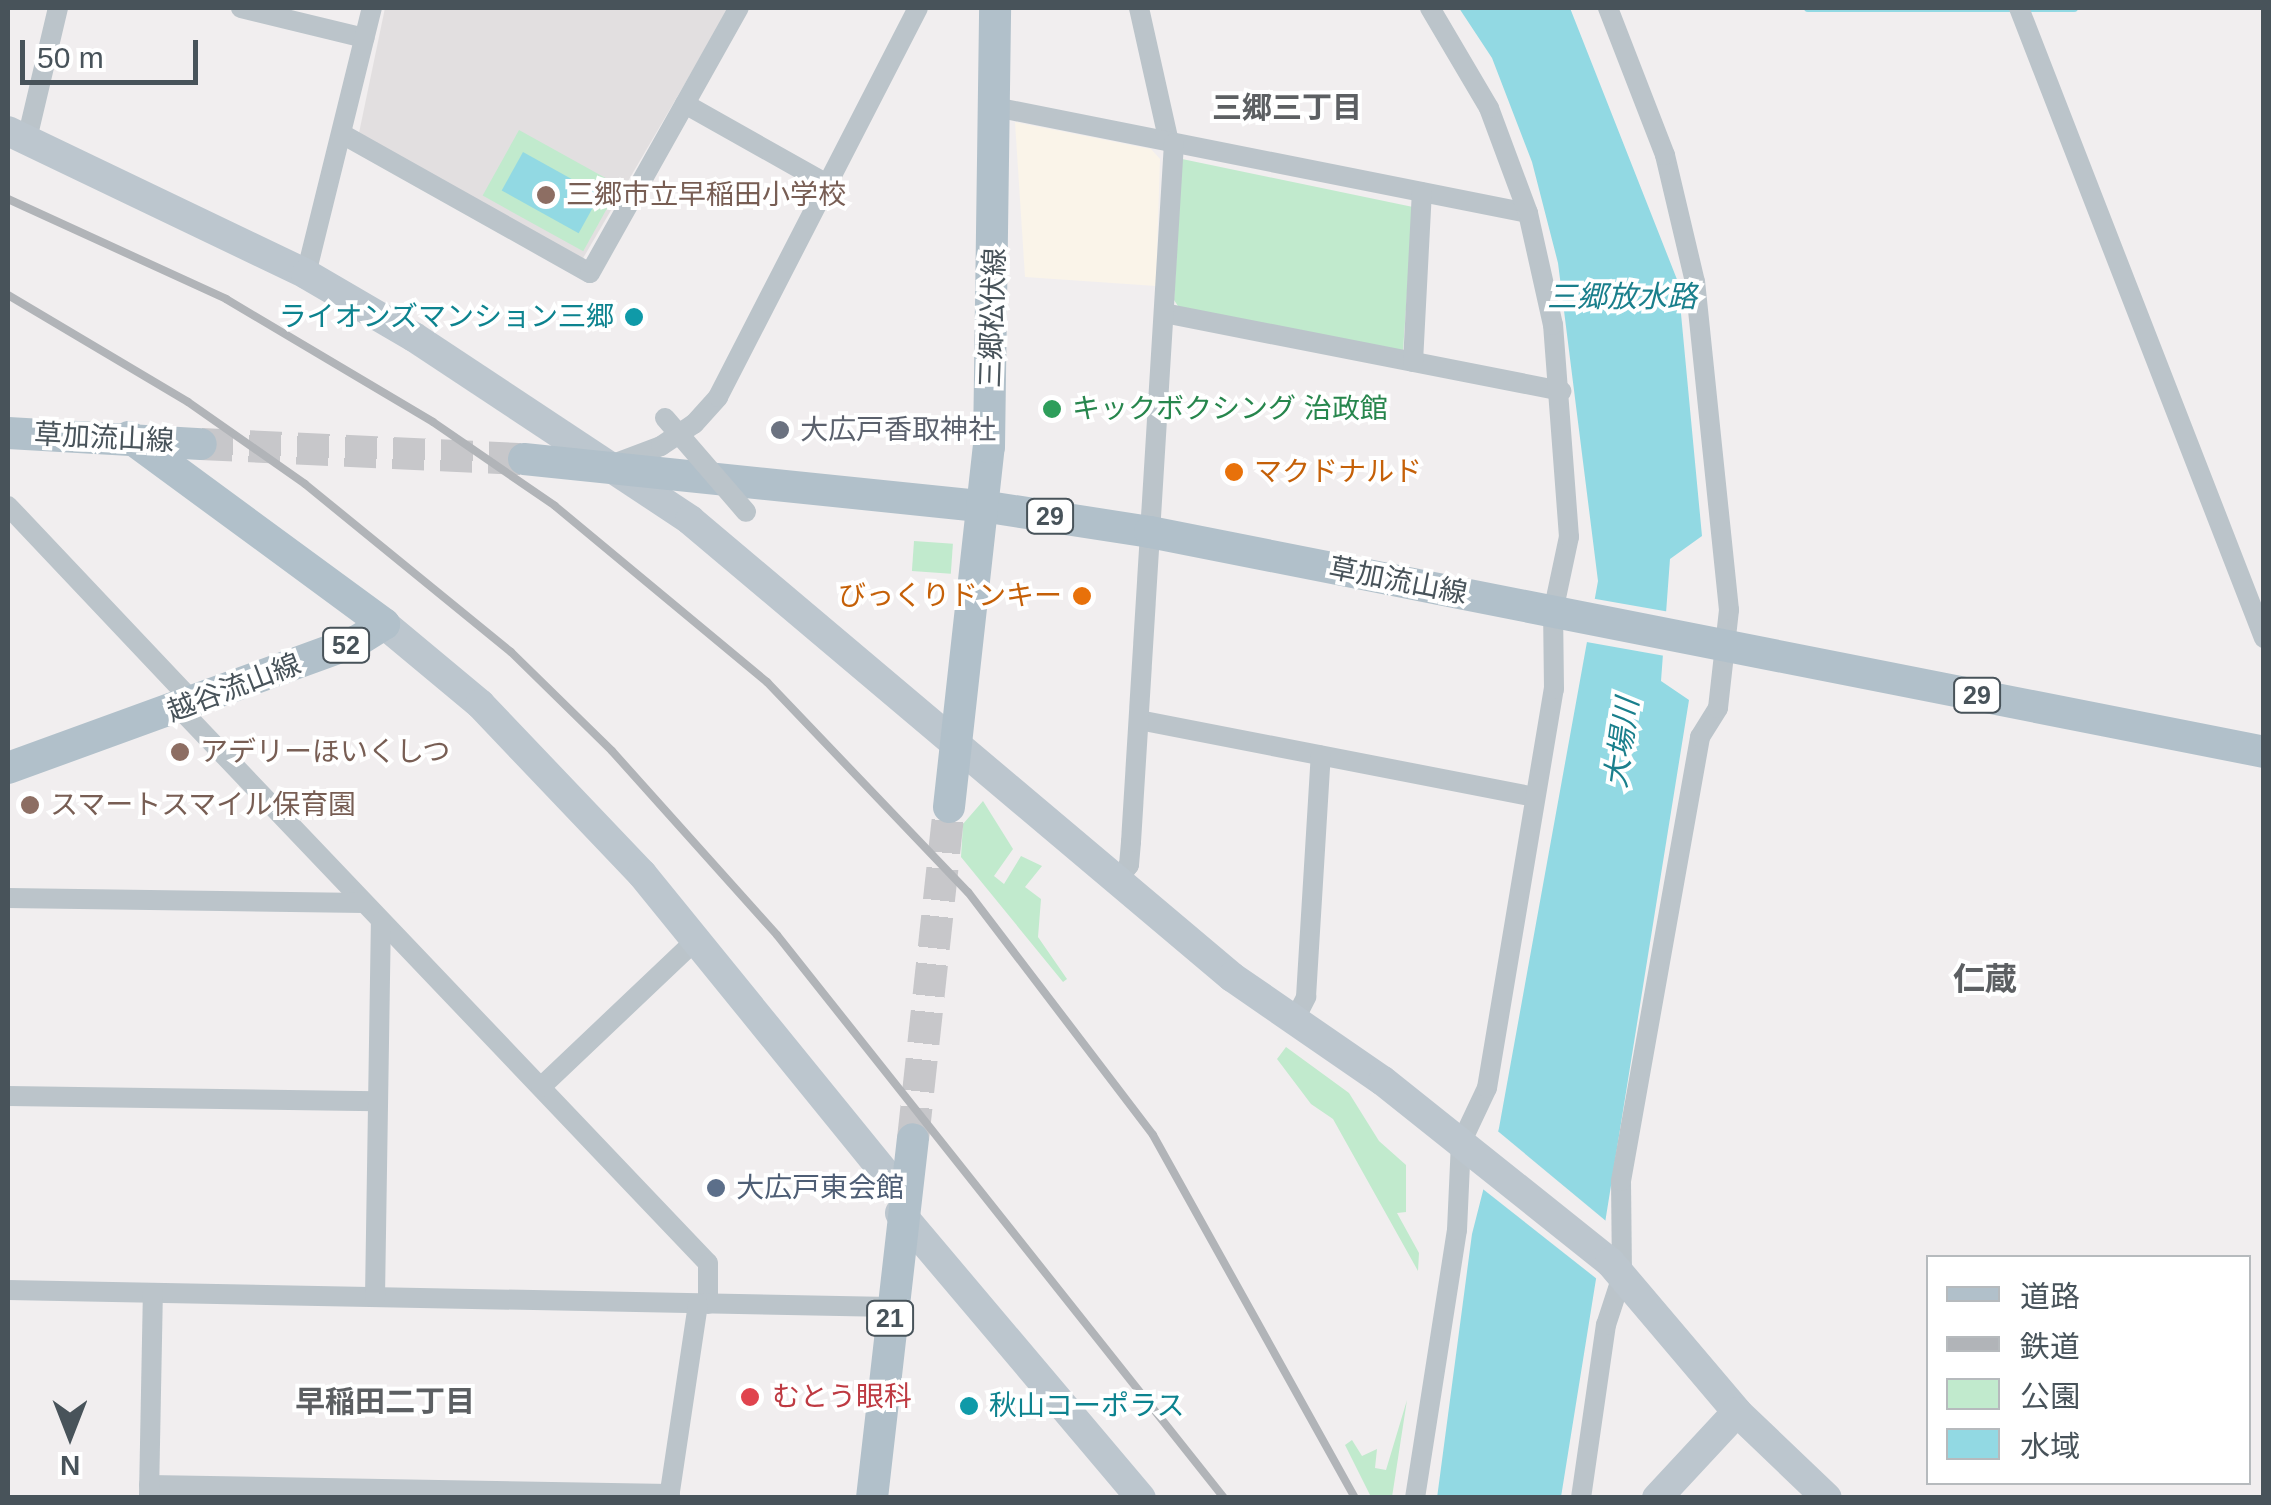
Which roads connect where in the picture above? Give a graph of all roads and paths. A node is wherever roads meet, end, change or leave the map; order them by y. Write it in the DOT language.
graph roads {
  1 [pos="58,8"];
  2 [pos="241,8"];
  3 [pos="372,8"];
  4 [pos="739,8"];
  5 [pos="918,8"];
  6 [pos="995,8"];
  7 [pos="1139,8"];
  8 [pos="1430,8"];
  9 [pos="1608,8"];
  10 [pos="2019,8"];
  11 [pos="364,38"];
  12 [pos="685,104"];
  13 [pos="995,107"];
  14 [pos="342,134"];
  15 [pos="17,135"];
  16 [pos="1171,143"];
  17 [pos="826,184"];
  18 [pos="1422,192"];
  19 [pos="1528,213"];
  20 [pos="306,274"];
  21 [pos="1164,313"];
  22 [pos="1412,362"];
  23 [pos="1562,391"];
  24 [pos="665,418"];
  25 [pos="8,433"];
  26 [pos="129,437"];
  27 [pos="202,444"];
  28 [pos="524,459"];
  29 [pos="607,466"];
  30 [pos="8,506"];
  31 [pos="982,506"];
  32 [pos="746,512"];
  33 [pos="1150,532"];
  34 [pos="1562,614"];
  35 [pos="384,624"];
  36 [pos="2264,638"];
  37 [pos="1727,646"];
  38 [pos="187,706"];
  39 [pos="1139,720"];
  40 [pos="959,745"];
  41 [pos="2264,752"];
  42 [pos="1320,755"];
  43 [pos="8,768"];
  44 [pos="1536,798"];
  45 [pos="950,806"];
  46 [pos="1118,879"];
  47 [pos="8,898"];
  48 [pos="364,904"];
  49 [pos="381,922"];
  50 [pos="699,937"];
  51 [pos="1295,1019"];
  52 [pos="541,1088"];
  53 [pos="8,1096"];
  54 [pos="376,1101"];
  55 [pos="912,1138"];
  56 [pos="1470,1150"];
  57 [pos="901,1204"];
  58 [pos="1616,1269"];
  59 [pos="8,1290"];
  60 [pos="153,1294"];
  61 [pos="375,1297"];
  62 [pos="703,1304"];
  63 [pos="891,1307"];
  64 [pos="1736,1412"];
  65 [pos="149,1491"];
  66 [pos="301,1493"];
  67 [pos="669,1496"];
  68 [pos="1141,1497"];
  69 [pos="872,1498"];
  70 [pos="1415,1498"];
  71 [pos="1581,1498"];
  72 [pos="1657,1498"];
  73 [pos="1826,1498"];
  1 -- 15 [label="street"];
  2 -- 11 [label="street"];
  3 -- 11 [label="street"];
  4 -- 12 [label="street"];
  5 -- 17 [label="street"];
  6 -- 13 [label="main road, 三郷松伏線"];
  7 -- 16 [label="street"];
  8 -- 19 [label="street"];
  9 -- 37 [label="street"];
  10 -- 36 [label="street"];
  11 -- 14 [label="street"];
  12 -- 14 [label="street"];
  12 -- 17 [label="street"];
  13 -- 16 [label="street"];
  13 -- 31 [label="main road, 三郷松伏線"];
  14 -- 20 [label="street"];
  15 -- 20 [label="street"];
  16 -- 18 [label="street"];
  16 -- 21 [label="street"];
  17 -- 29 [label="street"];
  18 -- 19 [label="street"];
  18 -- 22 [label="street"];
  19 -- 23 [label="street"];
  20 -- 29 [label="street"];
  21 -- 22 [label="street"];
  21 -- 33 [label="street"];
  22 -- 23 [label="street"];
  23 -- 34 [label="street"];
  24 -- 32 [label="street, bridge"];
  25 -- 26 [label="main road, 草加流山線"];
  26 -- 27 [label="main road, 草加流山線"];
  26 -- 35 [label="main road, 52"];
  28 -- 29 [label="main road, 草加流山線 / 29"];
  29 -- 31 [label="main road, 草加流山線 / 29"];
  29 -- 40 [label="street"];
  30 -- 38 [label="street"];
  31 -- 33 [label="main road, 草加流山線 / 29"];
  31 -- 40 [label="main road, 三郷松伏線"];
  33 -- 34 [label="main road, 草加流山線 / 29"];
  33 -- 39 [label="street"];
  34 -- 37 [label="main road, 草加流山線 / 29"];
  34 -- 44 [label="street"];
  35 -- 38 [label="main road, 越谷流山線 / 52"];
  35 -- 50 [label="street"];
  37 -- 41 [label="main road, 草加流山線 / 29"];
  37 -- 58 [label="street"];
  38 -- 43 [label="main road, 越谷流山線 / 52"];
  38 -- 48 [label="street"];
  39 -- 42 [label="street"];
  39 -- 46 [label="street"];
  40 -- 45 [label="main road, 三郷松伏線"];
  40 -- 46 [label="street"];
  42 -- 44 [label="street"];
  42 -- 51 [label="street"];
  44 -- 56 [label="street"];
  46 -- 51 [label="street"];
  47 -- 48 [label="street"];
  48 -- 49 [label="street"];
  49 -- 52 [label="street"];
  49 -- 54 [label="street"];
  50 -- 52 [label="street"];
  50 -- 57 [label="street"];
  51 -- 56 [label="street"];
  52 -- 62 [label="street"];
  53 -- 54 [label="street"];
  54 -- 61 [label="street"];
  55 -- 57 [label="main road, 21"];
  56 -- 58 [label="street"];
  56 -- 70 [label="street"];
  57 -- 63 [label="main road, 21"];
  57 -- 68 [label="street"];
  58 -- 64 [label="street"];
  58 -- 71 [label="street"];
  59 -- 60 [label="street"];
  60 -- 61 [label="street"];
  60 -- 65 [label="street"];
  61 -- 62 [label="street"];
  62 -- 63 [label="street"];
  62 -- 67 [label="street"];
  63 -- 69 [label="main road, 21"];
  64 -- 72 [label="street"];
  64 -- 73 [label="street"];
  65 -- 66 [label="street"];
  66 -- 67 [label="street"];
}
